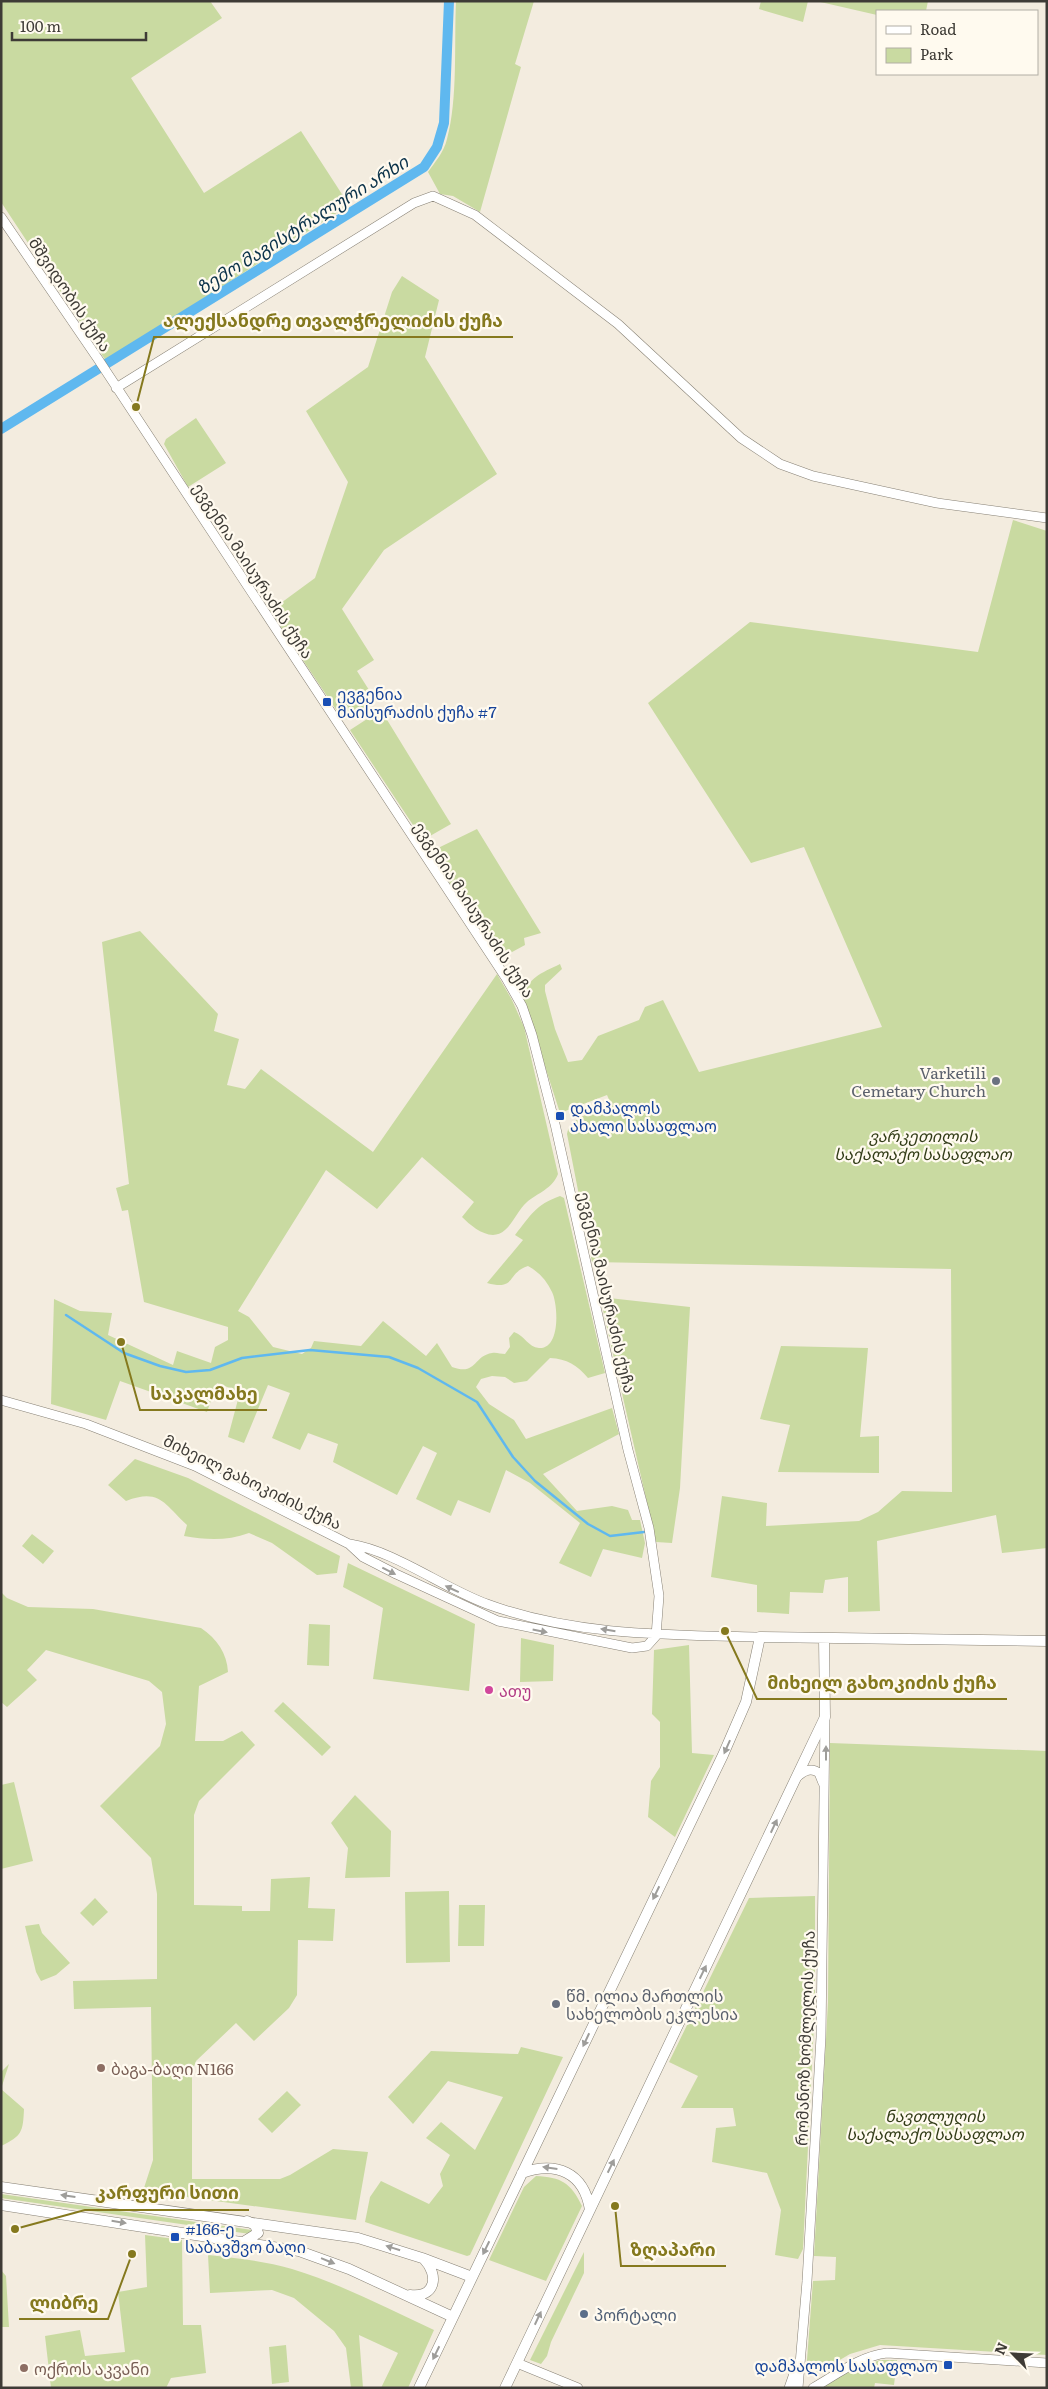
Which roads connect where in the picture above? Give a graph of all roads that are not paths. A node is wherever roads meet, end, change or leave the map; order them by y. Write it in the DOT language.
graph roads {
  1 [pos="1,217"];
  2 [pos="116,388"];
  3 [pos="1047,518"];
  4 [pos="1,1400"];
  5 [pos="349,1544"];
  6 [pos="656,1636"];
  7 [pos="760,1637"];
  8 [pos="824,1639"];
  9 [pos="1047,1641"];
  10 [pos="825,1717"];
  11 [pos="797,1777"];
  12 [pos="824,1788"];
  13 [pos="522,2173"];
  14 [pos="1,2187"];
  15 [pos="1,2205"];
  16 [pos="590,2210"];
  17 [pos="247,2221"];
  18 [pos="272,2224"];
  19 [pos="244,2242"];
  20 [pos="272,2245"];
  21 [pos="422,2258"];
  22 [pos="472,2277"];
  23 [pos="404,2294"];
  24 [pos="452,2317"];
  25 [pos="517,2362"];
  26 [pos="1047,2363"];
  27 [pos="792,2386"];
  28 [pos="419,2388"];
  29 [pos="505,2388"];
  30 [pos="578,2388"];
  31 [pos="813,2388"];
  1 -- 2 [label="street, მშვიდობის ქუჩა"];
  2 -- 3 [label="street"];
  2 -- 6 [label="street, ევგენია მაისურაძის ქუჩა"];
  4 -- 5 [label="street, მიხეილ გახოკიძის ქუჩა"];
  6 -- 5 [label="street, მიხეილ გახოკიძის ქუჩა, one-way"];
  5 -- 6 [label="street, მიხეილ გახოკიძის ქუჩა, one-way"];
  6 -- 7 [label="street, მიხეილ გახოკიძის ქუჩა"];
  7 -- 8 [label="main road, მიხეილ გახოკიძის ქუჩა"];
  7 -- 13 [label="main road, one-way"];
  8 -- 9 [label="main road, მიხეილ გახოკიძის ქუჩა"];
  8 -- 10 [label="main road"];
  10 -- 11 [label="main road"];
  12 -- 10 [label="street, რომანოზ ხომლელის ქუჩა, one-way"];
  11 -- 12 [label="street"];
  16 -- 11 [label="main road, one-way"];
  12 -- 27 [label="street, რომანოზ ხომლელის ქუჩა"];
  16 -- 13 [label="main road, one-way"];
  13 -- 22 [label="main road, one-way"];
  17 -- 14 [label="main road, one-way"];
  15 -- 19 [label="main road, one-way"];
  25 -- 16 [label="main road, one-way"];
  17 -- 18 [label="main road"];
  17 -- 19 [label="main road"];
  18 -- 20 [label="main road"];
  21 -- 18 [label="main road, one-way"];
  19 -- 20 [label="main road"];
  20 -- 23 [label="main road, one-way"];
  21 -- 22 [label="main road"];
  21 -- 23 [label="main road"];
  22 -- 24 [label="main road"];
  23 -- 24 [label="main road"];
  24 -- 28 [label="main road, one-way"];
  25 -- 29 [label="main road"];
  25 -- 30 [label="street"];
  26 -- 31 [label="street"];
}
